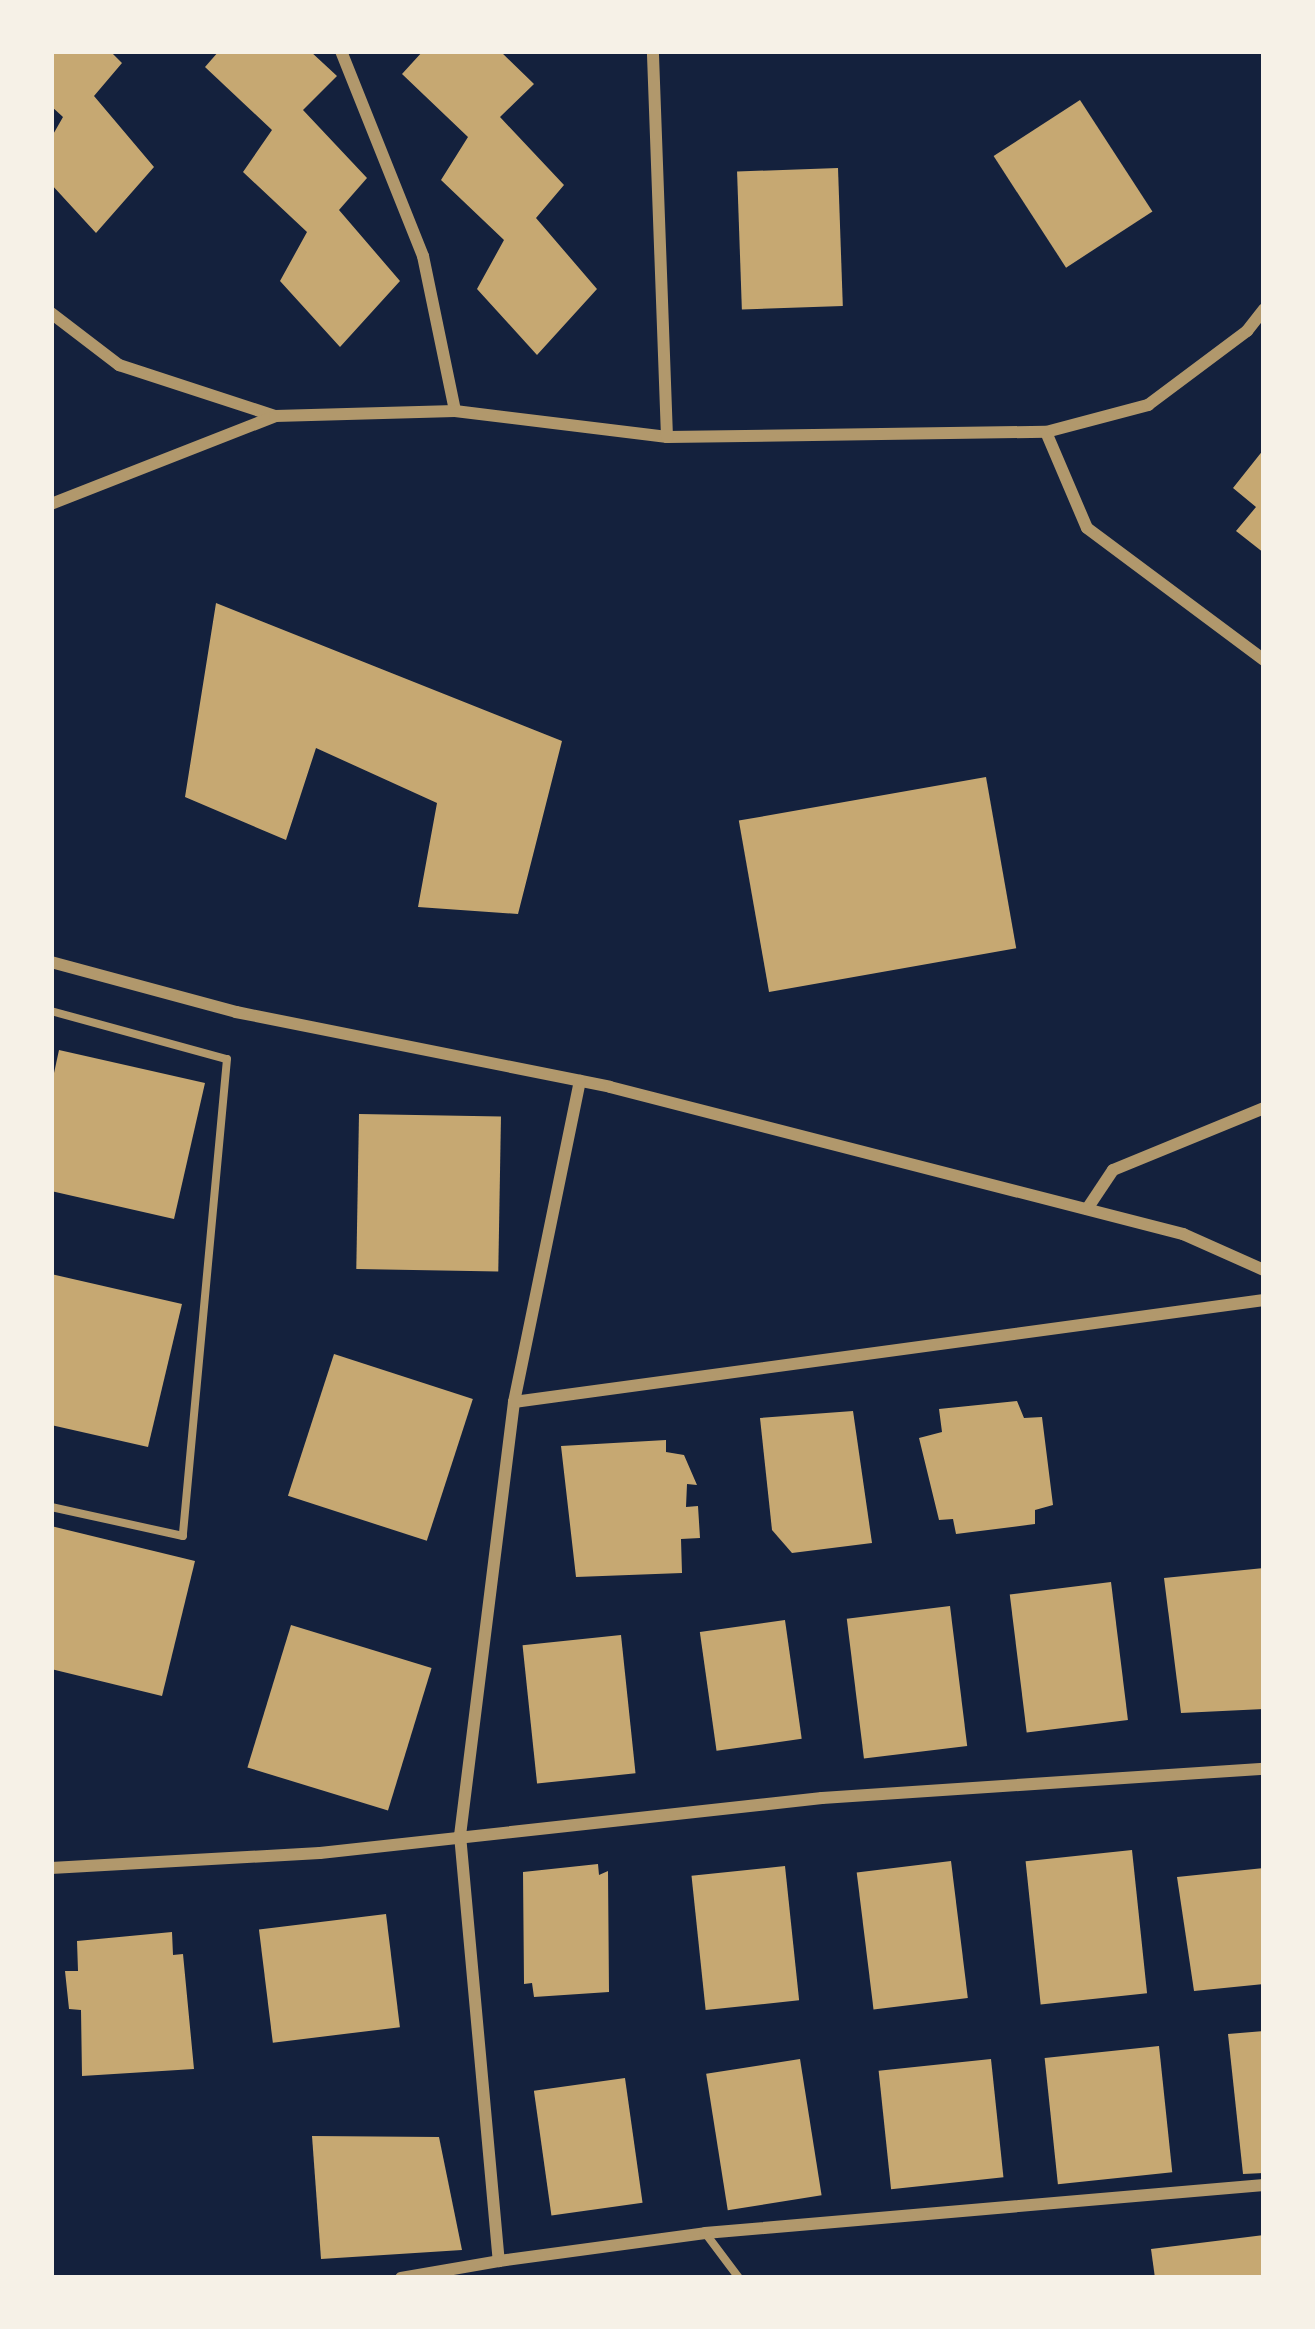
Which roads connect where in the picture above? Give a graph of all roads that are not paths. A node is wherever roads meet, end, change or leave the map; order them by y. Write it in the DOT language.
graph roads {
  1 [pos="341,51"];
  2 [pos="653,51"];
  3 [pos="1264,309"];
  4 [pos="51,313"];
  5 [pos="455,412"];
  6 [pos="274,416"];
  7 [pos="1046,432"];
  8 [pos="667,437"];
  9 [pos="51,504"];
  10 [pos="1264,660"];
  11 [pos="51,962"];
  12 [pos="51,1011"];
  13 [pos="580,1081"];
  14 [pos="1264,1108"];
  15 [pos="1088,1209"];
  16 [pos="1264,1270"];
  17 [pos="1264,1300"];
  18 [pos="514,1402"];
  19 [pos="51,1507"];
  20 [pos="1264,1769"];
  21 [pos="460,1835"];
  22 [pos="51,1868"];
  23 [pos="1264,2185"];
  24 [pos="705,2233"];
  25 [pos="499,2260"];
  26 [pos="400,2278"];
  27 [pos="739,2278"];
  1 -- 5 [label="street"];
  2 -- 8 [label="street"];
  3 -- 7 [label="street"];
  4 -- 6 [label="street"];
  5 -- 6 [label="street"];
  5 -- 8 [label="street"];
  6 -- 9 [label="street"];
  7 -- 8 [label="street"];
  7 -- 10 [label="street"];
  11 -- 13 [label="street"];
  12 -- 19 [label="lane"];
  13 -- 15 [label="street"];
  13 -- 18 [label="street"];
  14 -- 15 [label="street"];
  15 -- 16 [label="street"];
  17 -- 18 [label="street"];
  18 -- 21 [label="street"];
  20 -- 21 [label="street"];
  21 -- 22 [label="street"];
  21 -- 25 [label="street"];
  23 -- 24 [label="street"];
  24 -- 25 [label="street"];
  24 -- 27 [label="lane"];
  25 -- 26 [label="street"];
}
